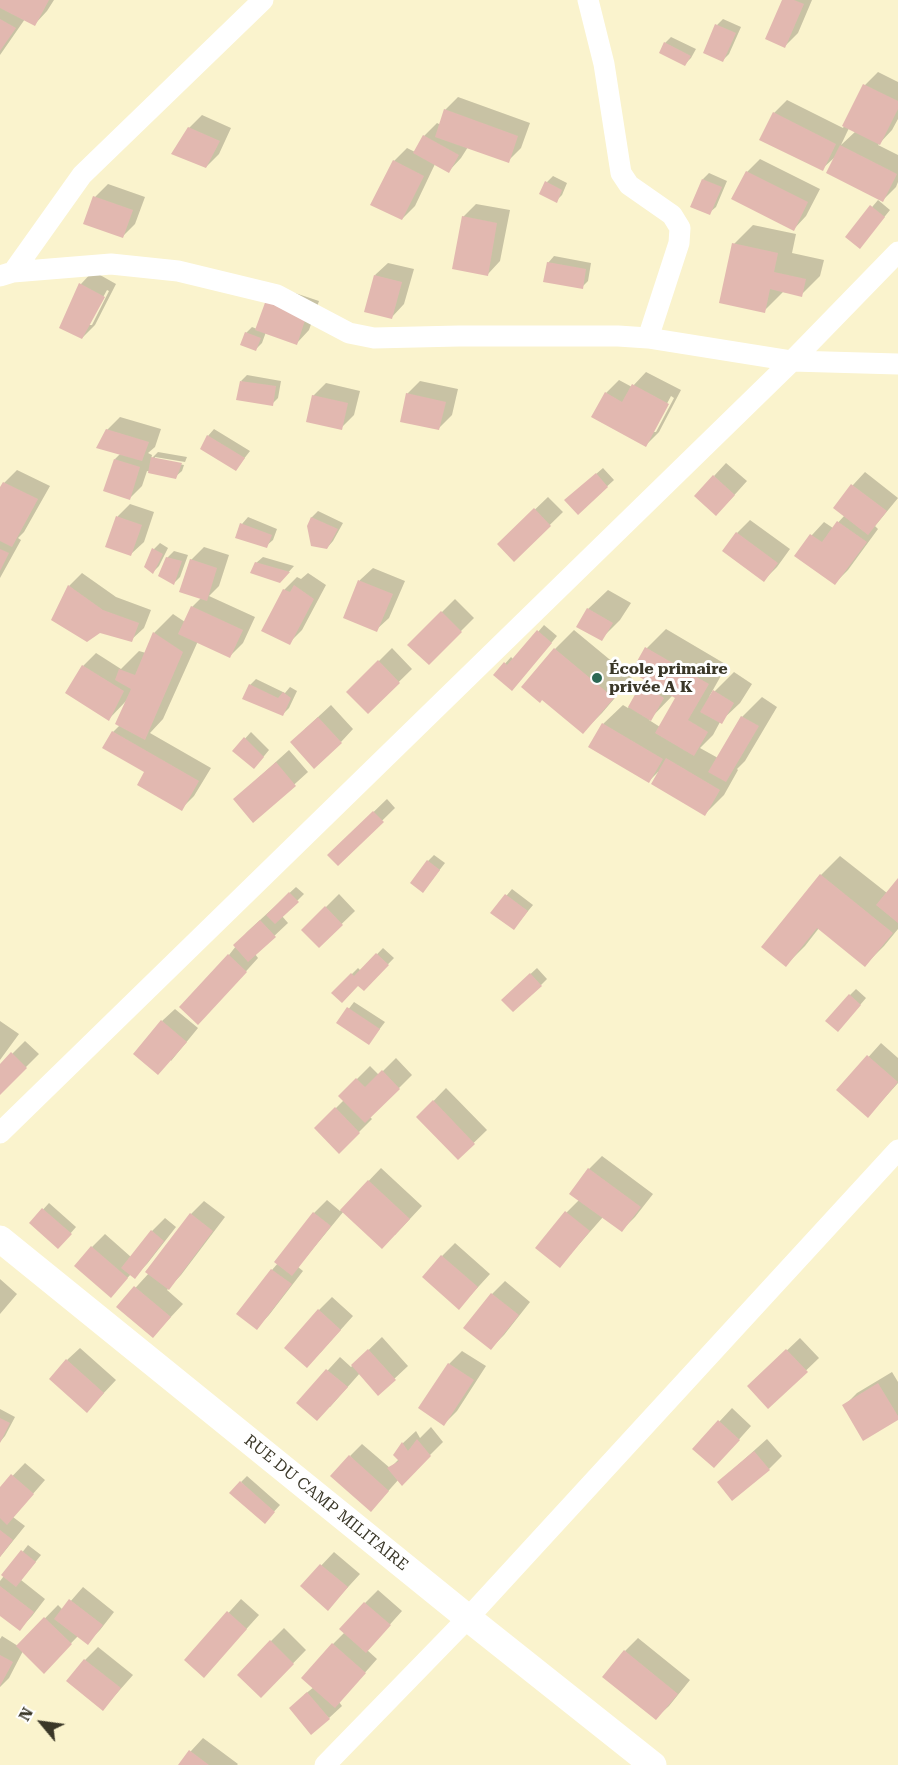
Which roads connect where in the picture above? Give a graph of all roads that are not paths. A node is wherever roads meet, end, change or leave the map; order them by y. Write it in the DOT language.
graph roads {
  1 [pos="263,0"];
  2 [pos="588,0"];
  3 [pos="898,252"];
  4 [pos="6,274"];
  5 [pos="648,338"];
  6 [pos="792,361"];
  7 [pos="898,364"];
  8 [pos="0,1133"];
  9 [pos="898,1150"];
  10 [pos="0,1239"];
  11 [pos="468,1618"];
  12 [pos="325,1765"];
  13 [pos="653,1765"];
  1 -- 4 [label="street"];
  2 -- 5 [label="street"];
  3 -- 6 [label="street"];
  4 -- 5 [label="street"];
  5 -- 6 [label="street"];
  6 -- 7 [label="street"];
  6 -- 8 [label="street"];
  9 -- 11 [label="street"];
  10 -- 11 [label="street, RUE DU CAMP MILITAIRE"];
  11 -- 12 [label="street"];
  11 -- 13 [label="street, RUE DU CAMP MILITAIRE"];
}
